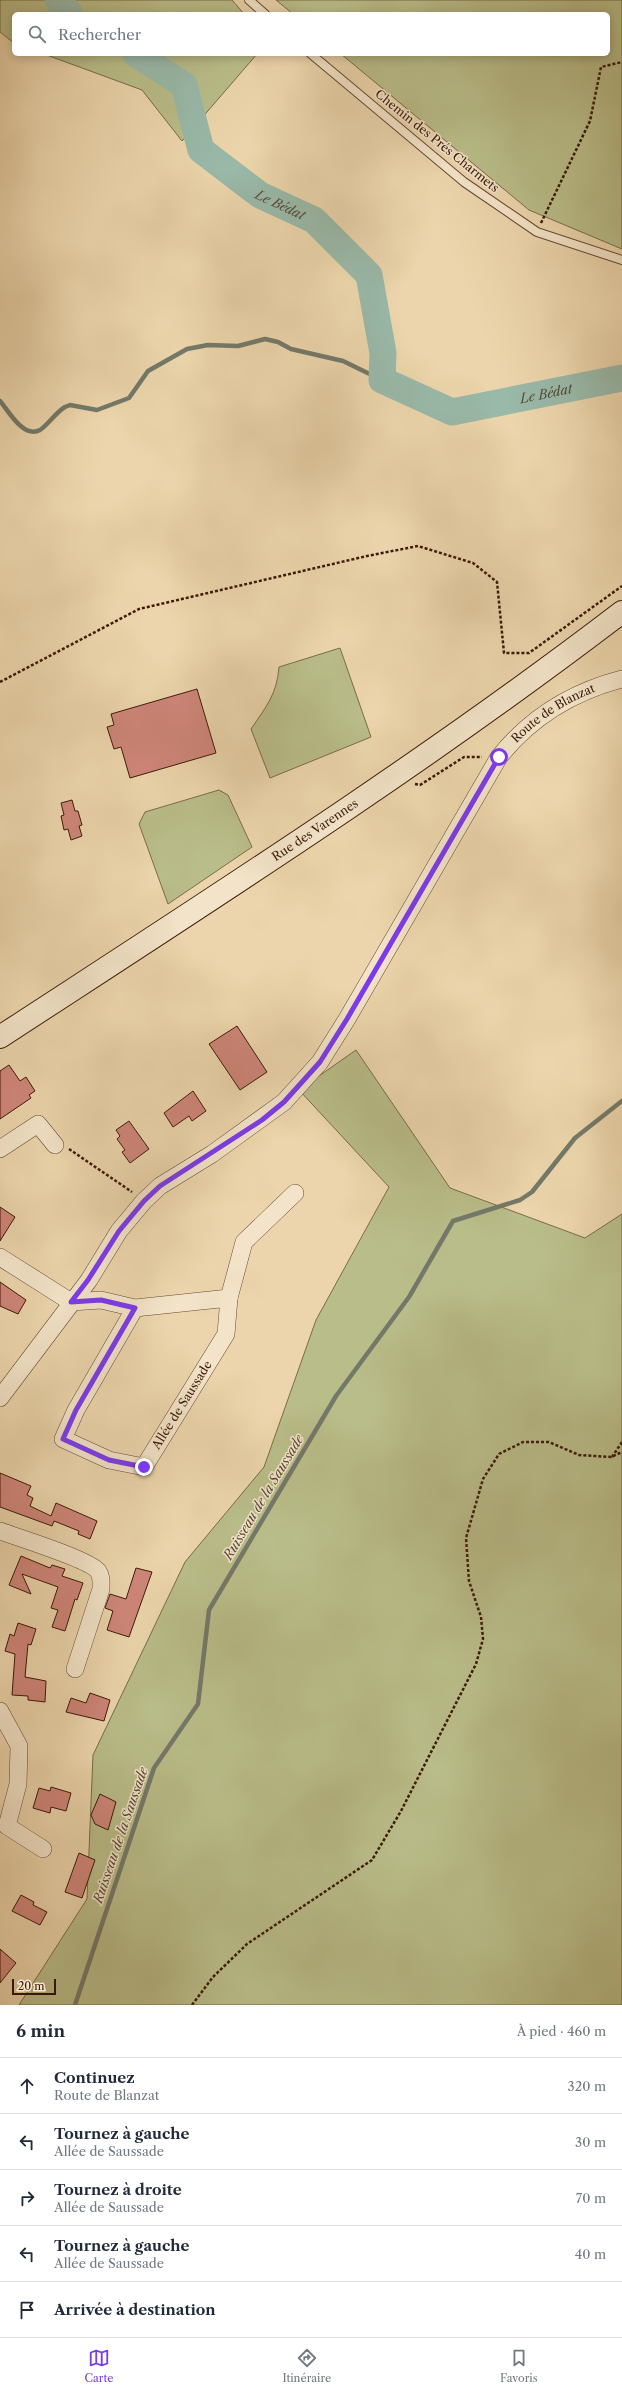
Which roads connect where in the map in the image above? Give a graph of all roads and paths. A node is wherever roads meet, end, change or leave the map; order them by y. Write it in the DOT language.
graph roads {
  1 [pos="249,0"];
  2 [pos="263,12"];
  3 [pos="313,56"];
  4 [pos="622,62"];
  5 [pos="537,232"];
  6 [pos="622,260"];
  7 [pos="622,586"];
  8 [pos="622,612"];
  9 [pos="622,678"];
  10 [pos="0,682"];
  11 [pos="496,761"];
  12 [pos="400,774"];
  13 [pos="0,1038"];
  14 [pos="54,1145"];
  15 [pos="0,1149"];
  16 [pos="295,1192"];
  17 [pos="144,1201"];
  18 [pos="0,1257"];
  19 [pos="229,1298"];
  20 [pos="71,1302"];
  21 [pos="135,1308"];
  22 [pos="0,1398"];
  23 [pos="622,1442"];
  24 [pos="622,1452"];
  25 [pos="611,1457"];
  26 [pos="0,1530"];
  27 [pos="75,1669"];
  28 [pos="0,1711"];
  29 [pos="43,1849"];
  30 [pos="192,2005"];
  1 -- 2 [label="lane"];
  3 -- 5 [label="lane, Chemin des Prés Charmets"];
  4 -- 5 [label="path"];
  5 -- 6 [label="lane, Chemin des Prés Charmets"];
  7 -- 10 [label="path"];
  8 -- 12 [label="main road, Rue des Varennes"];
  9 -- 11 [label="street, Route de Blanzat"];
  11 -- 12 [label="path"];
  11 -- 17 [label="street, Route de Blanzat"];
  12 -- 13 [label="main road, Rue des Varennes"];
  14 -- 15 [label="street"];
  14 -- 17 [label="path"];
  16 -- 19 [label="street"];
  17 -- 20 [label="street, Route de Blanzat"];
  18 -- 20 [label="street"];
  19 -- 21 [label="street"];
  19 -- 21 [label="street, Allée de Saussade"];
  20 -- 21 [label="street"];
  20 -- 22 [label="street, Route de Blanzat"];
  23 -- 25 [label="path"];
  24 -- 25 [label="path"];
  25 -- 30 [label="path"];
  26 -- 27 [label="street"];
  28 -- 29 [label="street"];
}
